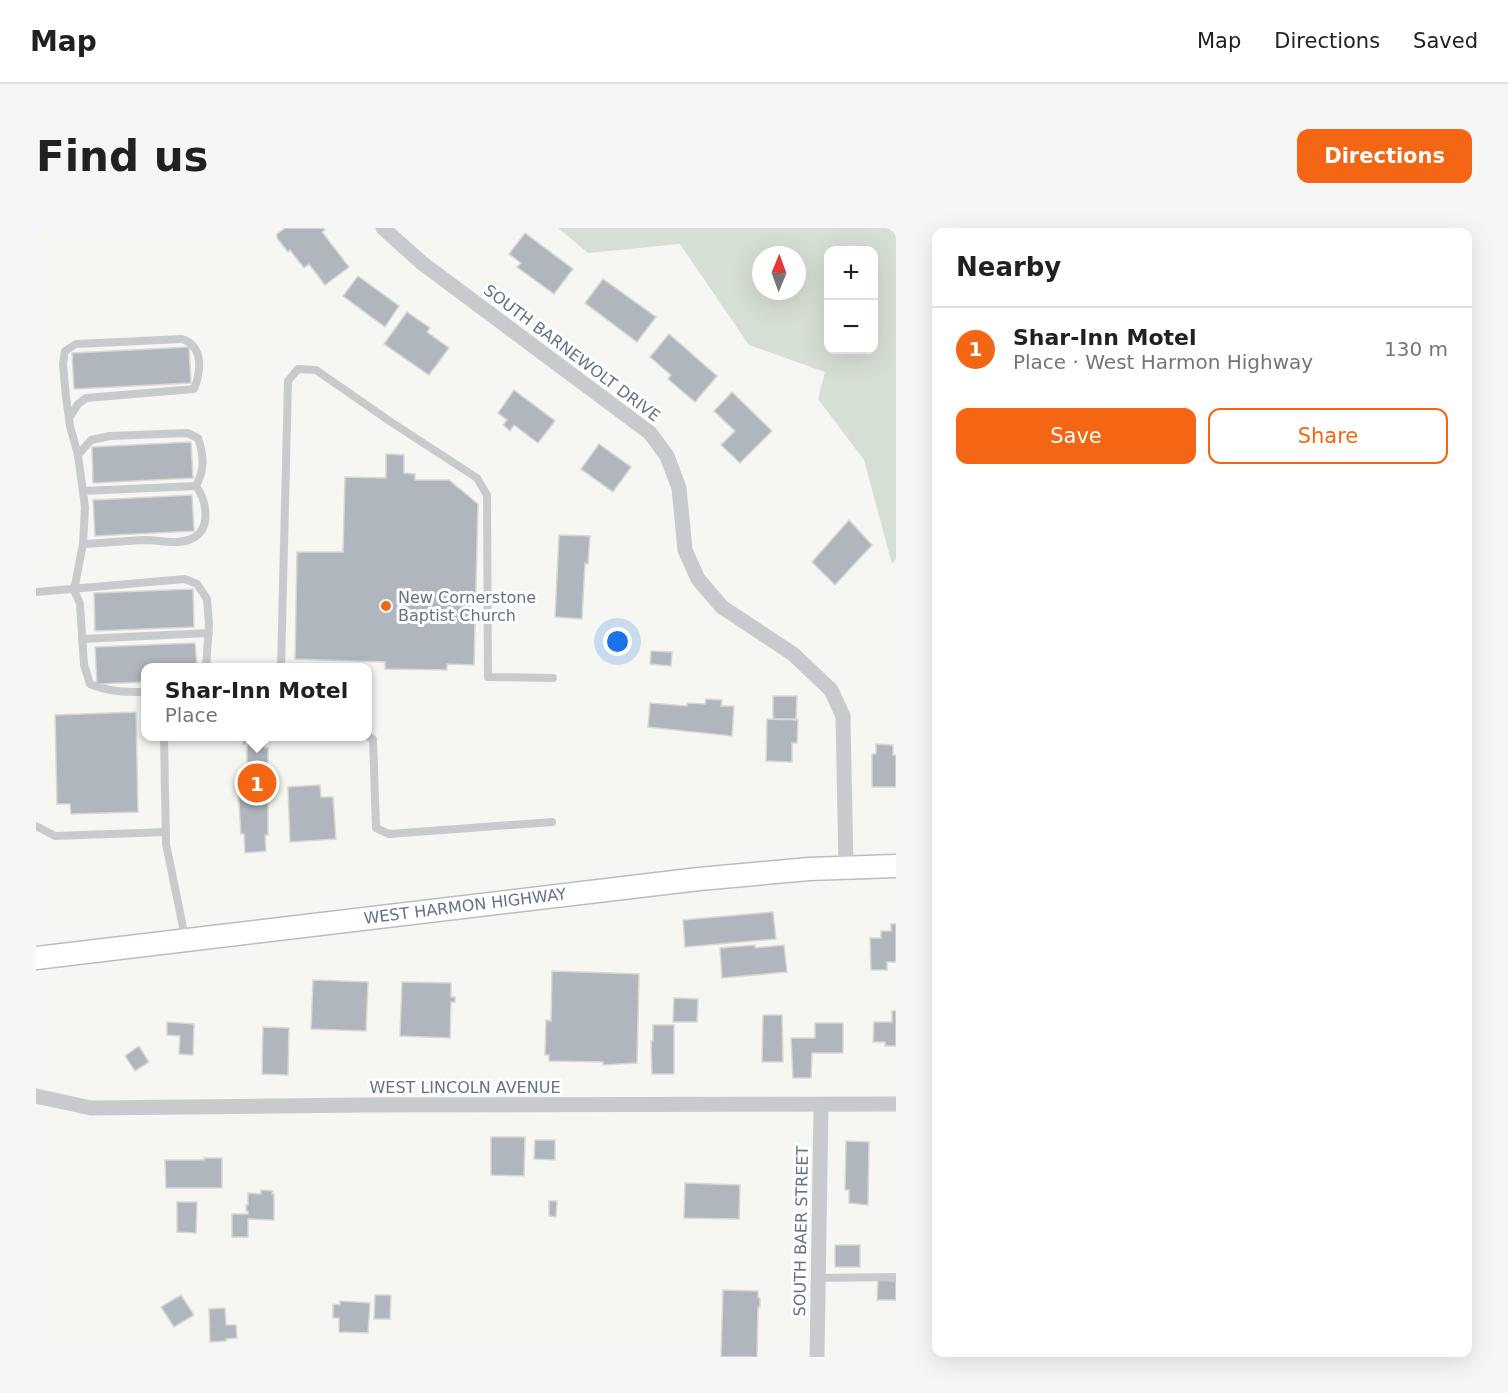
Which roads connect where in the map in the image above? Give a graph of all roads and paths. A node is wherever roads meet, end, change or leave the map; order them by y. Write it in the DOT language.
graph roads {
  1 [pos="383,228"];
  2 [pos="69,418"];
  3 [pos="78,455"];
  4 [pos="196,486"];
  5 [pos="83,491"];
  6 [pos="83,544"];
  7 [pos="74,590"];
  8 [pos="36,592"];
  9 [pos="209,633"];
  10 [pos="82,639"];
  11 [pos="206,663"];
  12 [pos="281,663"];
  13 [pos="553,678"];
  14 [pos="141,692"];
  15 [pos="372,738"];
  16 [pos="164,741"];
  17 [pos="552,822"];
  18 [pos="36,826"];
  19 [pos="166,832"];
  20 [pos="896,866"];
  21 [pos="846,867"];
  22 [pos="186,939"];
  23 [pos="36,958"];
  24 [pos="36,1096"];
  25 [pos="896,1104"];
  26 [pos="821,1106"];
  27 [pos="896,1277"];
  28 [pos="818,1278"];
  29 [pos="817,1357"];
  1 -- 21 [label="street, SOUTH BARNEWOLT DRIVE"];
  2 -- 2 [label="lane"];
  2 -- 3 [label="lane"];
  3 -- 4 [label="lane"];
  3 -- 5 [label="lane"];
  4 -- 5 [label="lane"];
  4 -- 6 [label="lane"];
  5 -- 6 [label="lane"];
  6 -- 7 [label="lane"];
  7 -- 8 [label="lane"];
  7 -- 9 [label="lane"];
  7 -- 10 [label="lane"];
  9 -- 10 [label="lane"];
  9 -- 11 [label="lane"];
  10 -- 14 [label="lane"];
  12 -- 13 [label="lane"];
  15 -- 17 [label="lane"];
  16 -- 19 [label="lane"];
  18 -- 19 [label="lane"];
  19 -- 22 [label="lane"];
  20 -- 21 [label="main road, WEST HARMON HIGHWAY"];
  21 -- 22 [label="main road, WEST HARMON HIGHWAY"];
  22 -- 23 [label="main road, WEST HARMON HIGHWAY"];
  24 -- 26 [label="street, WEST LINCOLN AVENUE"];
  25 -- 26 [label="street, WEST LINCOLN AVENUE"];
  26 -- 28 [label="street, SOUTH BAER STREET"];
  27 -- 28 [label="lane"];
  28 -- 29 [label="street, SOUTH BAER STREET"];
}
